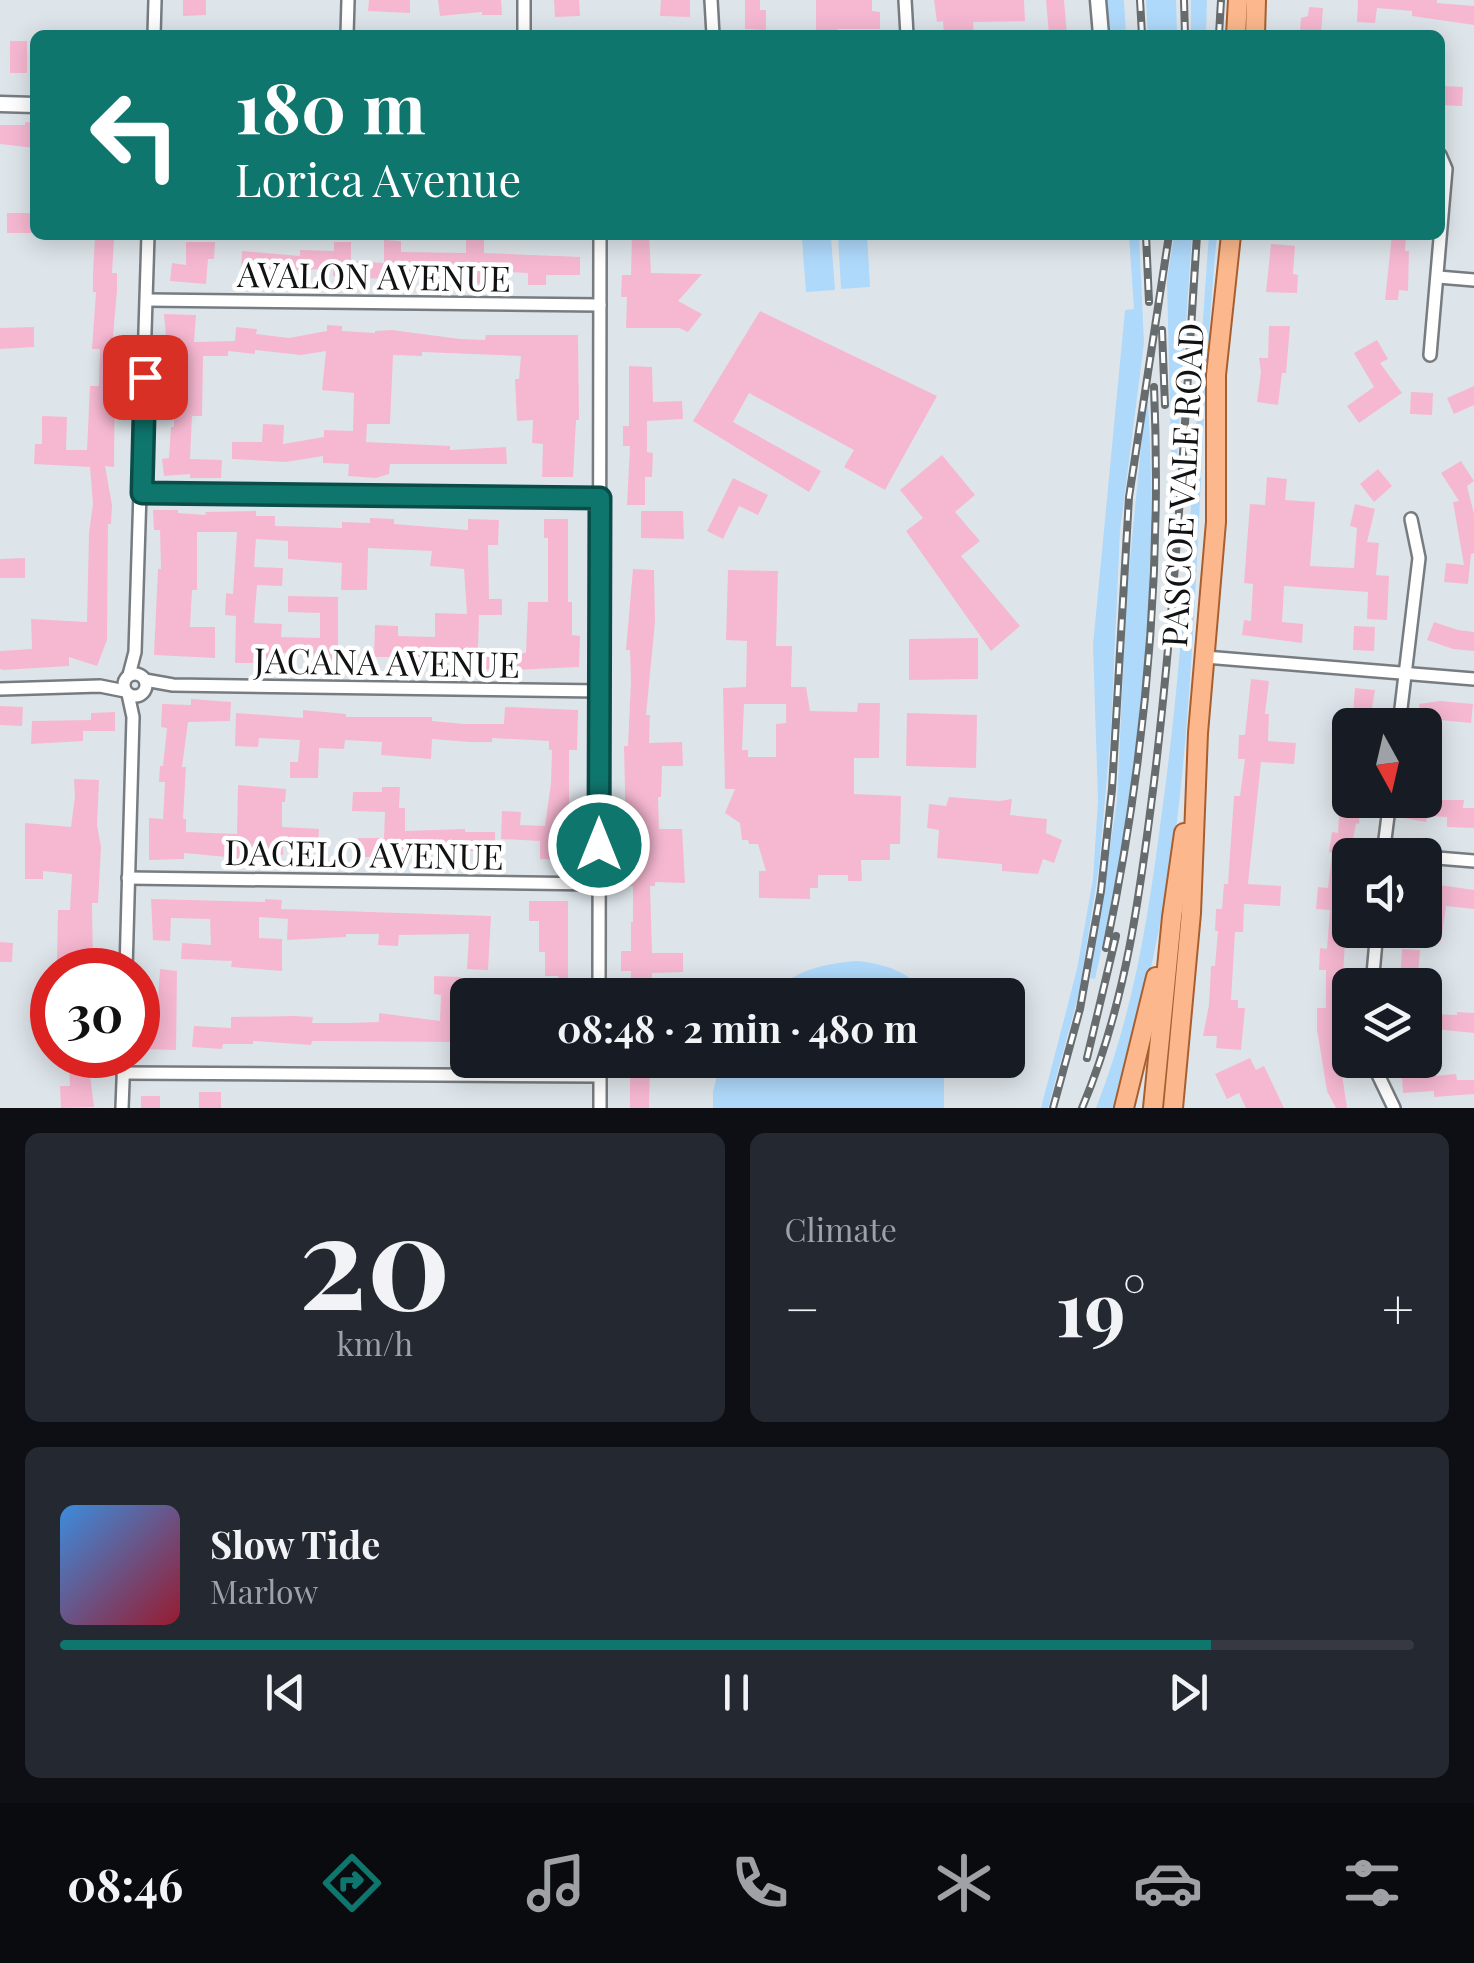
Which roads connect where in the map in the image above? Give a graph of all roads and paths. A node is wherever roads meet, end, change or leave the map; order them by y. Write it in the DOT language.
graph roads {
  1 [pos="155,0"];
  2 [pos="348,0"];
  3 [pos="524,0"];
  4 [pos="711,0"];
  5 [pos="904,0"];
  6 [pos="1098,0"];
  7 [pos="1238,0"];
  8 [pos="1256,0"];
  9 [pos="154,30"];
  10 [pos="347,30"];
  11 [pos="524,30"];
  12 [pos="713,30"];
  13 [pos="907,30"];
  14 [pos="1100,30"];
  15 [pos="1236,30"];
  16 [pos="1255,30"];
  17 [pos="0,104"];
  18 [pos="30,105"];
  19 [pos="148,240"];
  20 [pos="600,240"];
  21 [pos="1230,240"];
  22 [pos="1441,240"];
  23 [pos="1438,277"];
  24 [pos="1474,280"];
  25 [pos="147,300"];
  26 [pos="600,305"];
  27 [pos="1430,354"];
  28 [pos="142,493"];
  29 [pos="600,498"];
  30 [pos="1410,520"];
  31 [pos="1205,657"];
  32 [pos="1405,674"];
  33 [pos="1474,679"];
  34 [pos="135,685"];
  35 [pos="0,689"];
  36 [pos="599,691"];
  37 [pos="1401,708"];
  38 [pos="1198,733"];
  39 [pos="1442,857"];
  40 [pos="1474,860"];
  41 [pos="128,878"];
  42 [pos="599,884"];
  43 [pos="1172,917"];
  44 [pos="126,948"];
  45 [pos="600,978"];
  46 [pos="160,1073"];
  47 [pos="450,1075"];
  48 [pos="123,1078"];
  49 [pos="600,1078"];
  50 [pos="1380,1078"];
  51 [pos="122,1108"];
  52 [pos="600,1108"];
  53 [pos="1124,1108"];
  54 [pos="1152,1108"];
  55 [pos="1174,1108"];
  56 [pos="1394,1108"];
  1 -- 9 [label="street"];
  2 -- 10 [label="street"];
  3 -- 11 [label="street"];
  4 -- 12 [label="street"];
  5 -- 13 [label="street"];
  6 -- 14 [label="street"];
  7 -- 15 [label="main road"];
  8 -- 16 [label="main road"];
  17 -- 18 [label="street"];
  19 -- 25 [label="street"];
  20 -- 26 [label="street"];
  21 -- 31 [label="main road, PASCOE VALE ROAD"];
  22 -- 23 [label="street"];
  23 -- 24 [label="street"];
  23 -- 27 [label="street"];
  25 -- 26 [label="street, AVALON AVENUE"];
  25 -- 28 [label="street"];
  26 -- 29 [label="street"];
  28 -- 29 [label="street"];
  28 -- 34 [label="street"];
  29 -- 36 [label="street"];
  30 -- 32 [label="street"];
  31 -- 32 [label="street"];
  31 -- 38 [label="main road, PASCOE VALE ROAD"];
  32 -- 33 [label="street"];
  32 -- 37 [label="street"];
  34 -- 35 [label="street, JACANA AVENUE"];
  34 -- 36 [label="street, JACANA AVENUE"];
  34 -- 41 [label="street"];
  36 -- 42 [label="street"];
  38 -- 43 [label="main road, PASCOE VALE ROAD"];
  38 -- 55 [label="main road, PASCOE VALE ROAD"];
  39 -- 40 [label="street"];
  41 -- 42 [label="street, DACELO AVENUE"];
  41 -- 44 [label="street"];
  42 -- 45 [label="street"];
  43 -- 53 [label="main road"];
  43 -- 54 [label="main road, PASCOE VALE ROAD"];
  46 -- 47 [label="street"];
  48 -- 51 [label="street"];
  49 -- 52 [label="street"];
  50 -- 56 [label="street"];
}
